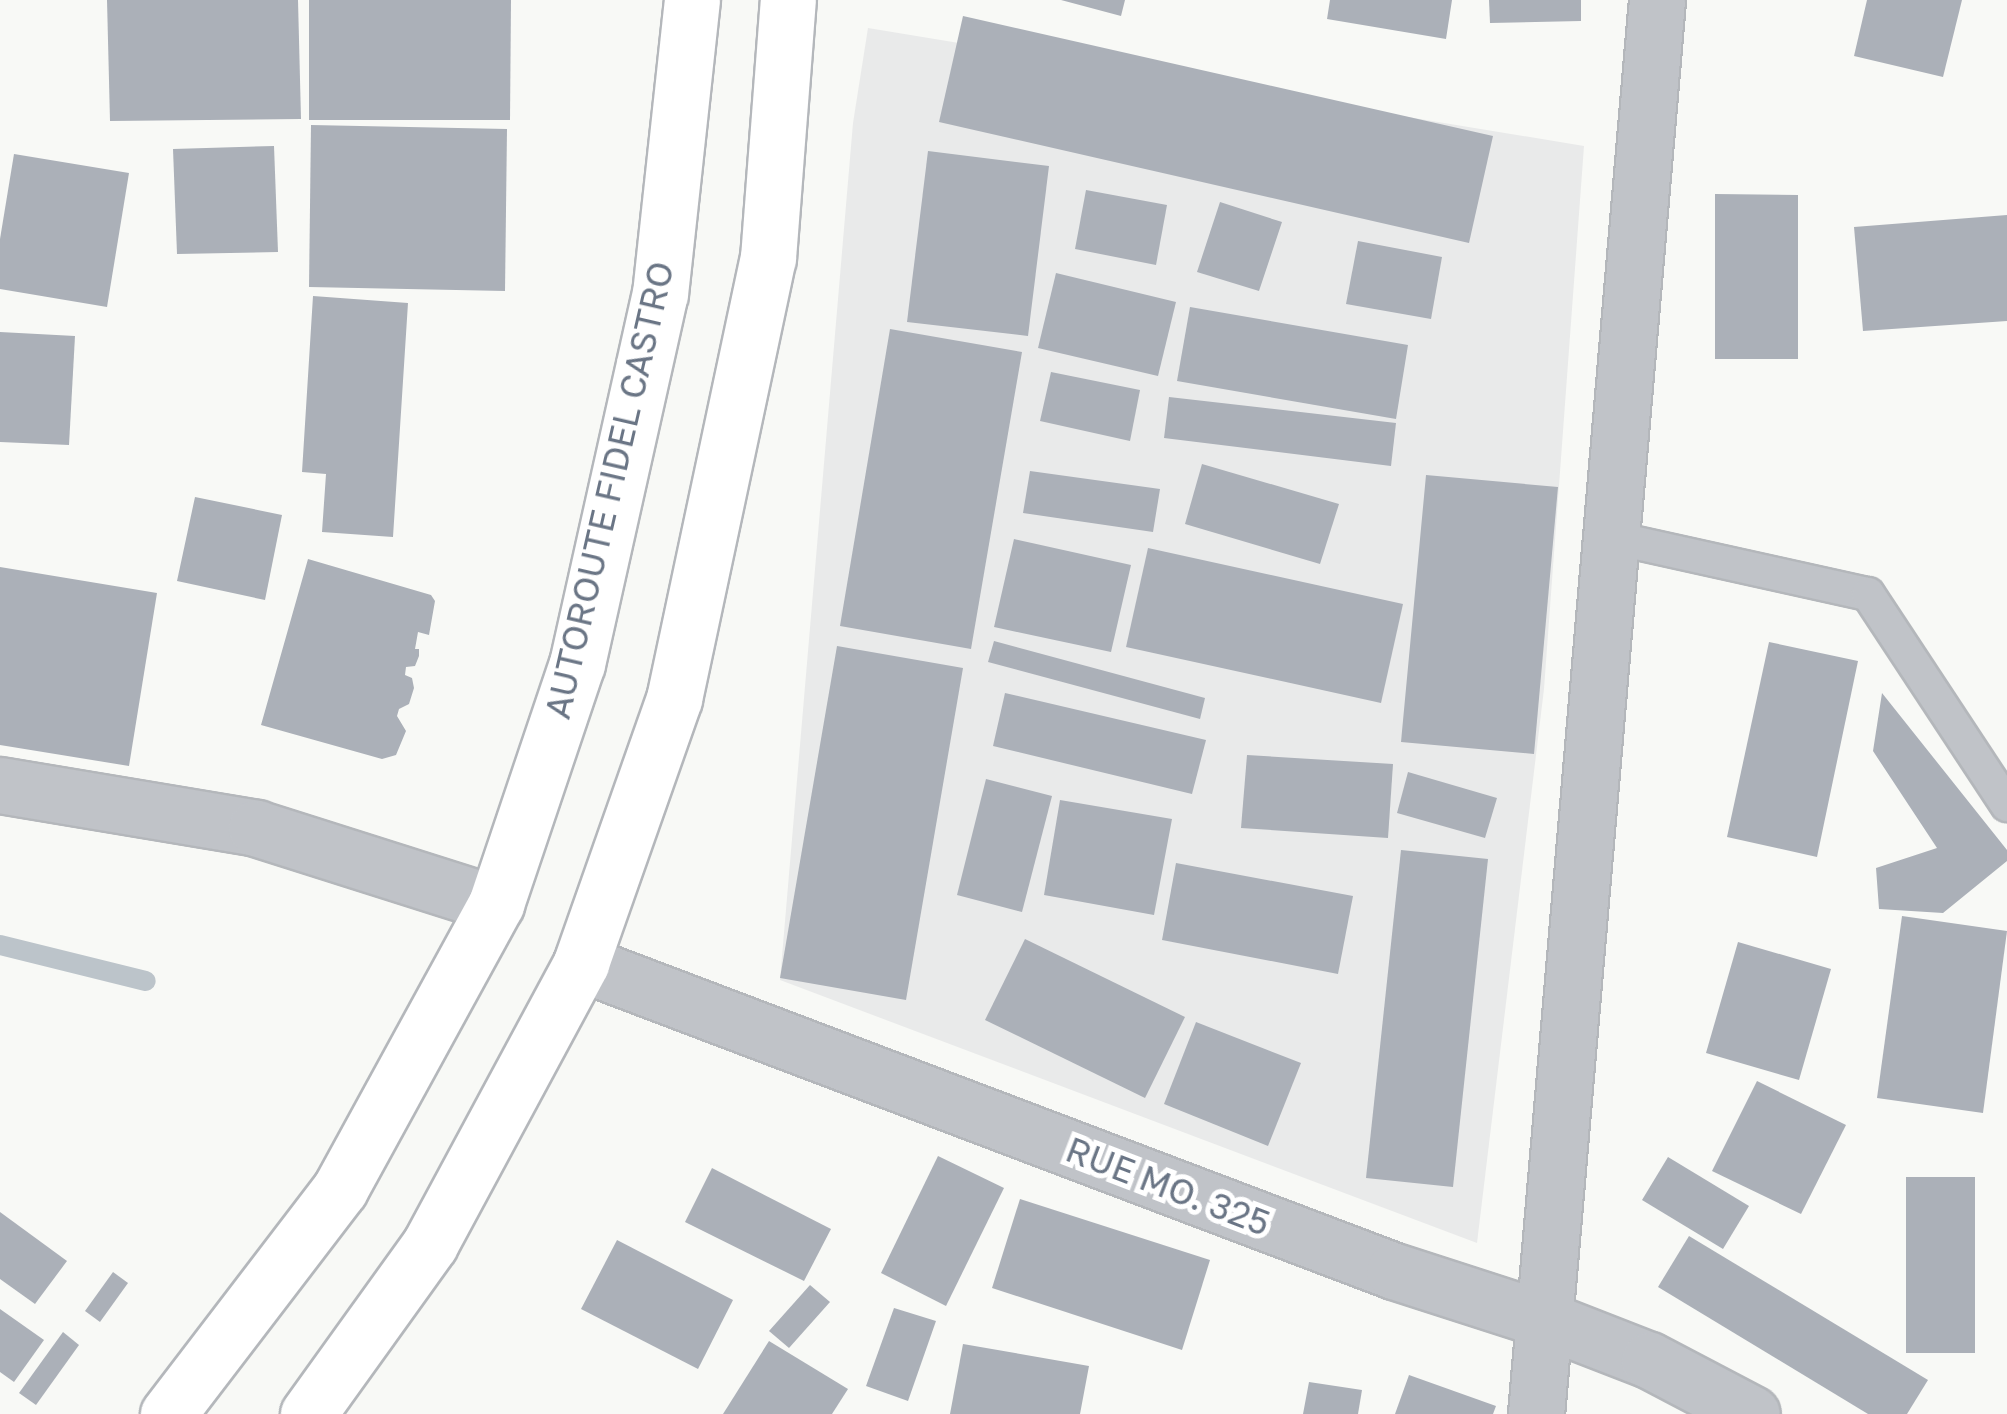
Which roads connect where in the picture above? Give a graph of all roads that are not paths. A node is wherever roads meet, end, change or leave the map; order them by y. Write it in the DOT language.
graph roads {
  1 [pos="692,0"];
  2 [pos="788,0"];
  3 [pos="1657,0"];
  4 [pos="1610,537"];
  5 [pos="0,785"];
  6 [pos="2007,805"];
  7 [pos="496,904"];
  8 [pos="581,963"];
  9 [pos="1546,1320"];
  10 [pos="168,1414"];
  11 [pos="308,1414"];
  12 [pos="1536,1414"];
  13 [pos="1752,1414"];
  1 -- 7 [label="highway, AUTOROUTE FIDEL CASTRO"];
  2 -- 8 [label="highway"];
  3 -- 4 [label="street"];
  4 -- 6 [label="lane"];
  4 -- 9 [label="street"];
  5 -- 7 [label="street"];
  7 -- 10 [label="highway, AUTOROUTE FIDEL CASTRO"];
  8 -- 9 [label="street, RUE MO. 325"];
  8 -- 11 [label="highway"];
  9 -- 12 [label="street"];
  9 -- 13 [label="street, RUE MO. 325"];
}
